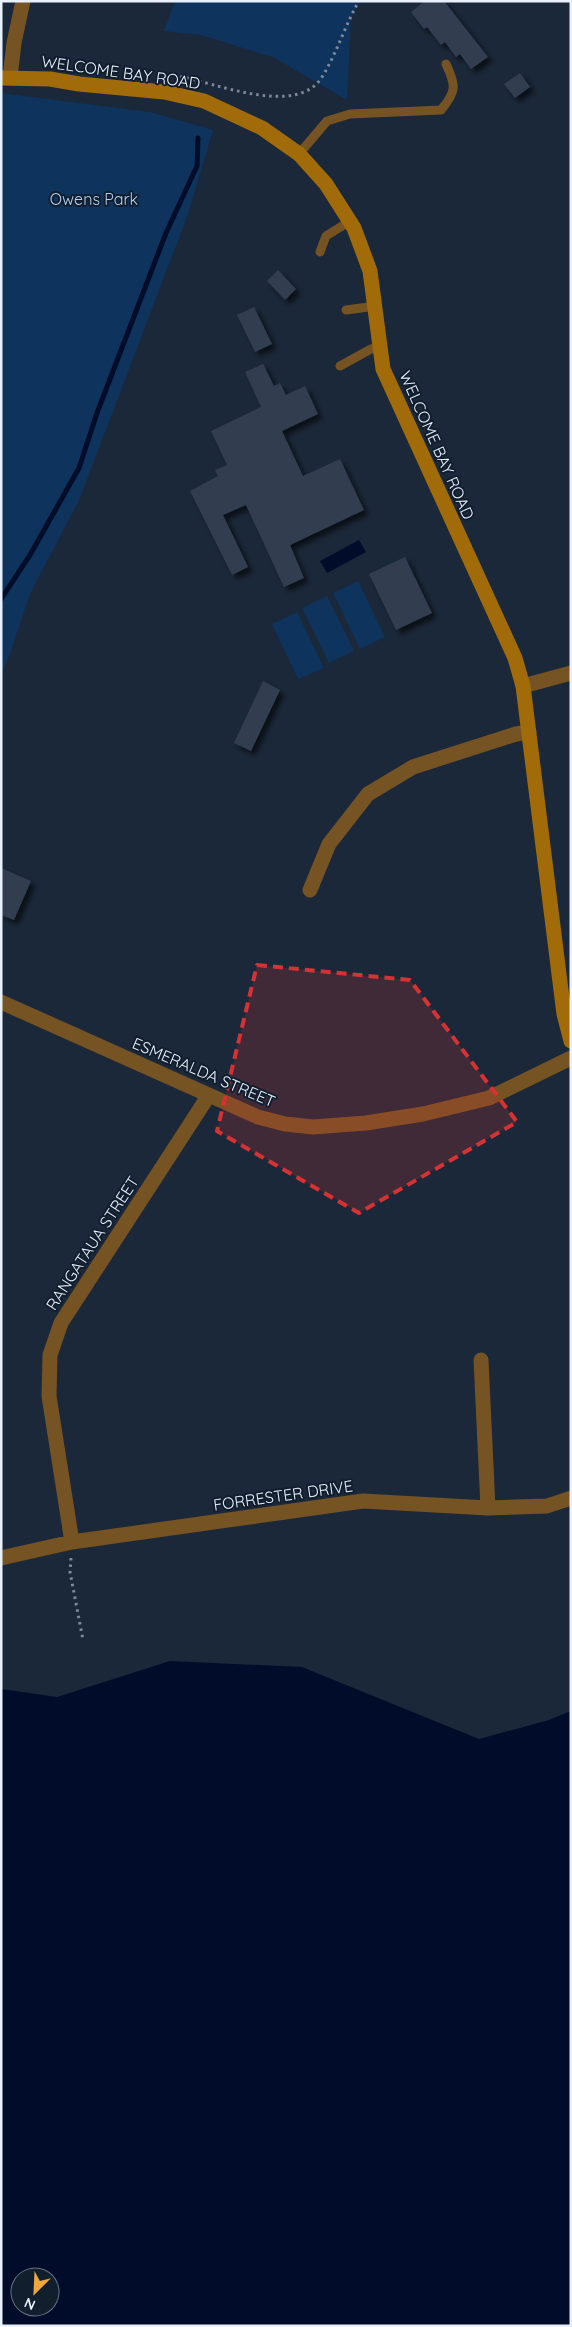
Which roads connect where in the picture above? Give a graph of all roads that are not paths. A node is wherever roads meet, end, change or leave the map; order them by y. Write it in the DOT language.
graph roads {
  1 [pos="23,1"];
  2 [pos="446,64"];
  3 [pos="6,78"];
  4 [pos="299,154"];
  5 [pos="350,221"];
  6 [pos="320,252"];
  7 [pos="376,306"];
  8 [pos="346,310"];
  9 [pos="381,346"];
  10 [pos="340,366"];
  11 [pos="571,673"];
  12 [pos="523,686"];
  13 [pos="529,732"];
  14 [pos="310,890"];
  15 [pos="1,1002"];
  16 [pos="571,1040"];
  17 [pos="571,1058"];
  18 [pos="209,1095"];
  19 [pos="481,1360"];
  20 [pos="571,1498"];
  21 [pos="488,1508"];
  22 [pos="72,1542"];
  23 [pos="1,1558"];
  1 -- 3 [label="street"];
  2 -- 4 [label="lane"];
  3 -- 4 [label="main road, WELCOME BAY ROAD"];
  4 -- 5 [label="main road, WELCOME BAY ROAD"];
  5 -- 6 [label="lane"];
  5 -- 7 [label="main road, WELCOME BAY ROAD"];
  7 -- 8 [label="lane"];
  7 -- 9 [label="main road, WELCOME BAY ROAD"];
  9 -- 10 [label="lane"];
  9 -- 12 [label="main road, WELCOME BAY ROAD"];
  11 -- 12 [label="street"];
  12 -- 13 [label="main road, WELCOME BAY ROAD"];
  13 -- 14 [label="street"];
  13 -- 16 [label="main road, WELCOME BAY ROAD"];
  15 -- 18 [label="street, ESMERALDA STREET"];
  17 -- 18 [label="street, ESMERALDA STREET"];
  18 -- 22 [label="street, RANGATAUA STREET"];
  19 -- 21 [label="street"];
  20 -- 21 [label="street, FORRESTER DRIVE"];
  21 -- 22 [label="street, FORRESTER DRIVE"];
  22 -- 23 [label="street, FORRESTER DRIVE"];
}
